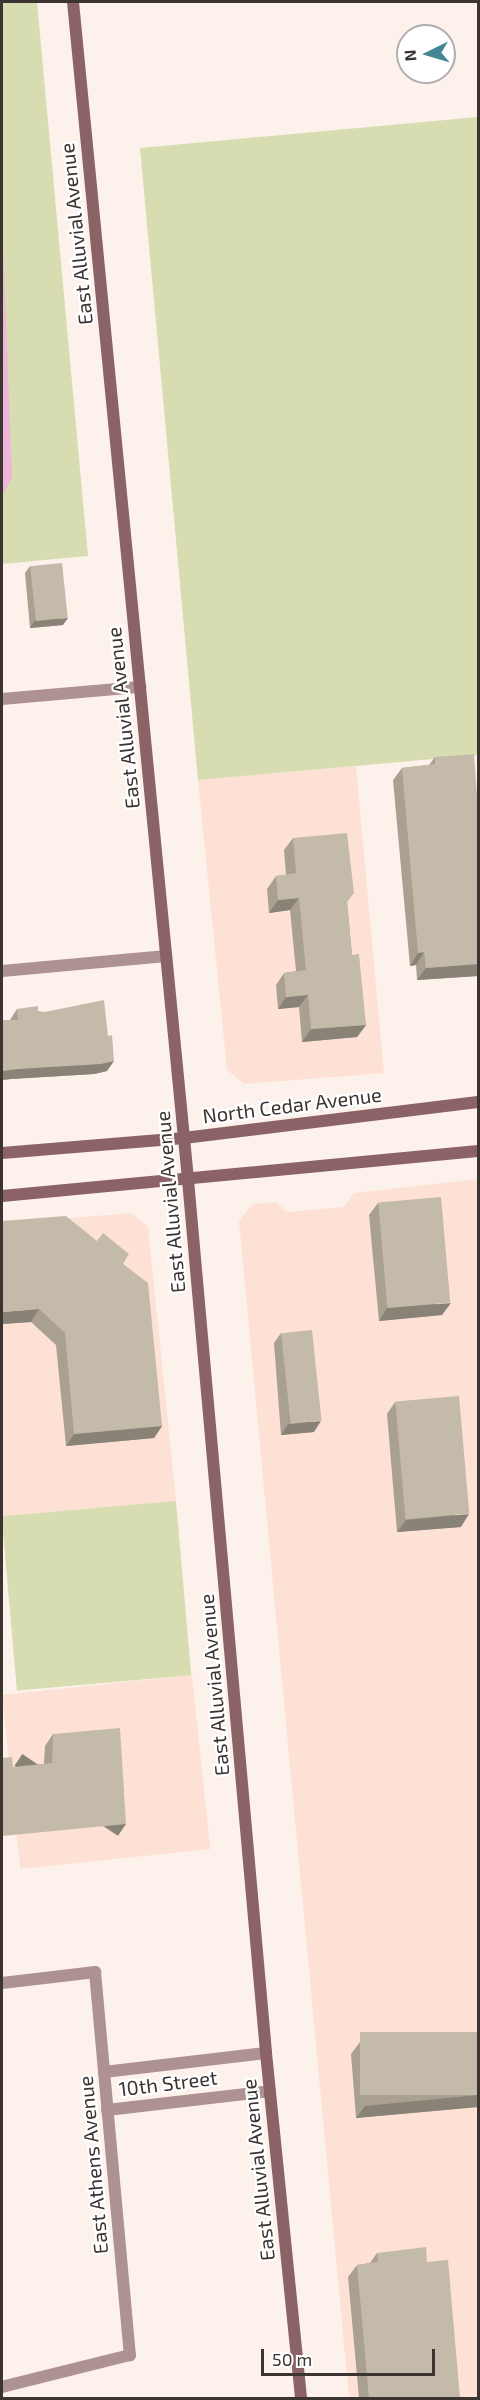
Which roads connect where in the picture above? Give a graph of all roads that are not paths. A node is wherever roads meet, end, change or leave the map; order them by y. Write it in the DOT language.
graph roads {
  1 [pos="74,2"];
  2 [pos="140,687"];
  3 [pos="2,699"];
  4 [pos="166,956"];
  5 [pos="2,971"];
  6 [pos="478,1102"];
  7 [pos="184,1138"];
  8 [pos="478,1151"];
  9 [pos="2,1153"];
  10 [pos="188,1180"];
  11 [pos="2,1196"];
  12 [pos="2,1983"];
  13 [pos="266,2053"];
  14 [pos="104,2072"];
  15 [pos="270,2091"];
  16 [pos="107,2110"];
  17 [pos="2,2387"];
  18 [pos="301,2398"];
  1 -- 2 [label="main road, East Alluvial Avenue"];
  2 -- 3 [label="street"];
  2 -- 4 [label="main road, East Alluvial Avenue"];
  4 -- 5 [label="street"];
  4 -- 7 [label="main road, East Alluvial Avenue"];
  6 -- 7 [label="main road, North Cedar Avenue"];
  7 -- 9 [label="main road, North Cedar Avenue"];
  7 -- 10 [label="main road, East Alluvial Avenue"];
  8 -- 10 [label="main road"];
  10 -- 11 [label="main road"];
  10 -- 13 [label="main road, East Alluvial Avenue"];
  12 -- 14 [label="street, East Athens Avenue"];
  13 -- 14 [label="street, 10th Street"];
  13 -- 15 [label="main road, East Alluvial Avenue"];
  14 -- 16 [label="street, East Athens Avenue"];
  15 -- 16 [label="street, 10th Street"];
  15 -- 18 [label="main road, East Alluvial Avenue"];
  16 -- 17 [label="street, East Athens Avenue"];
}
